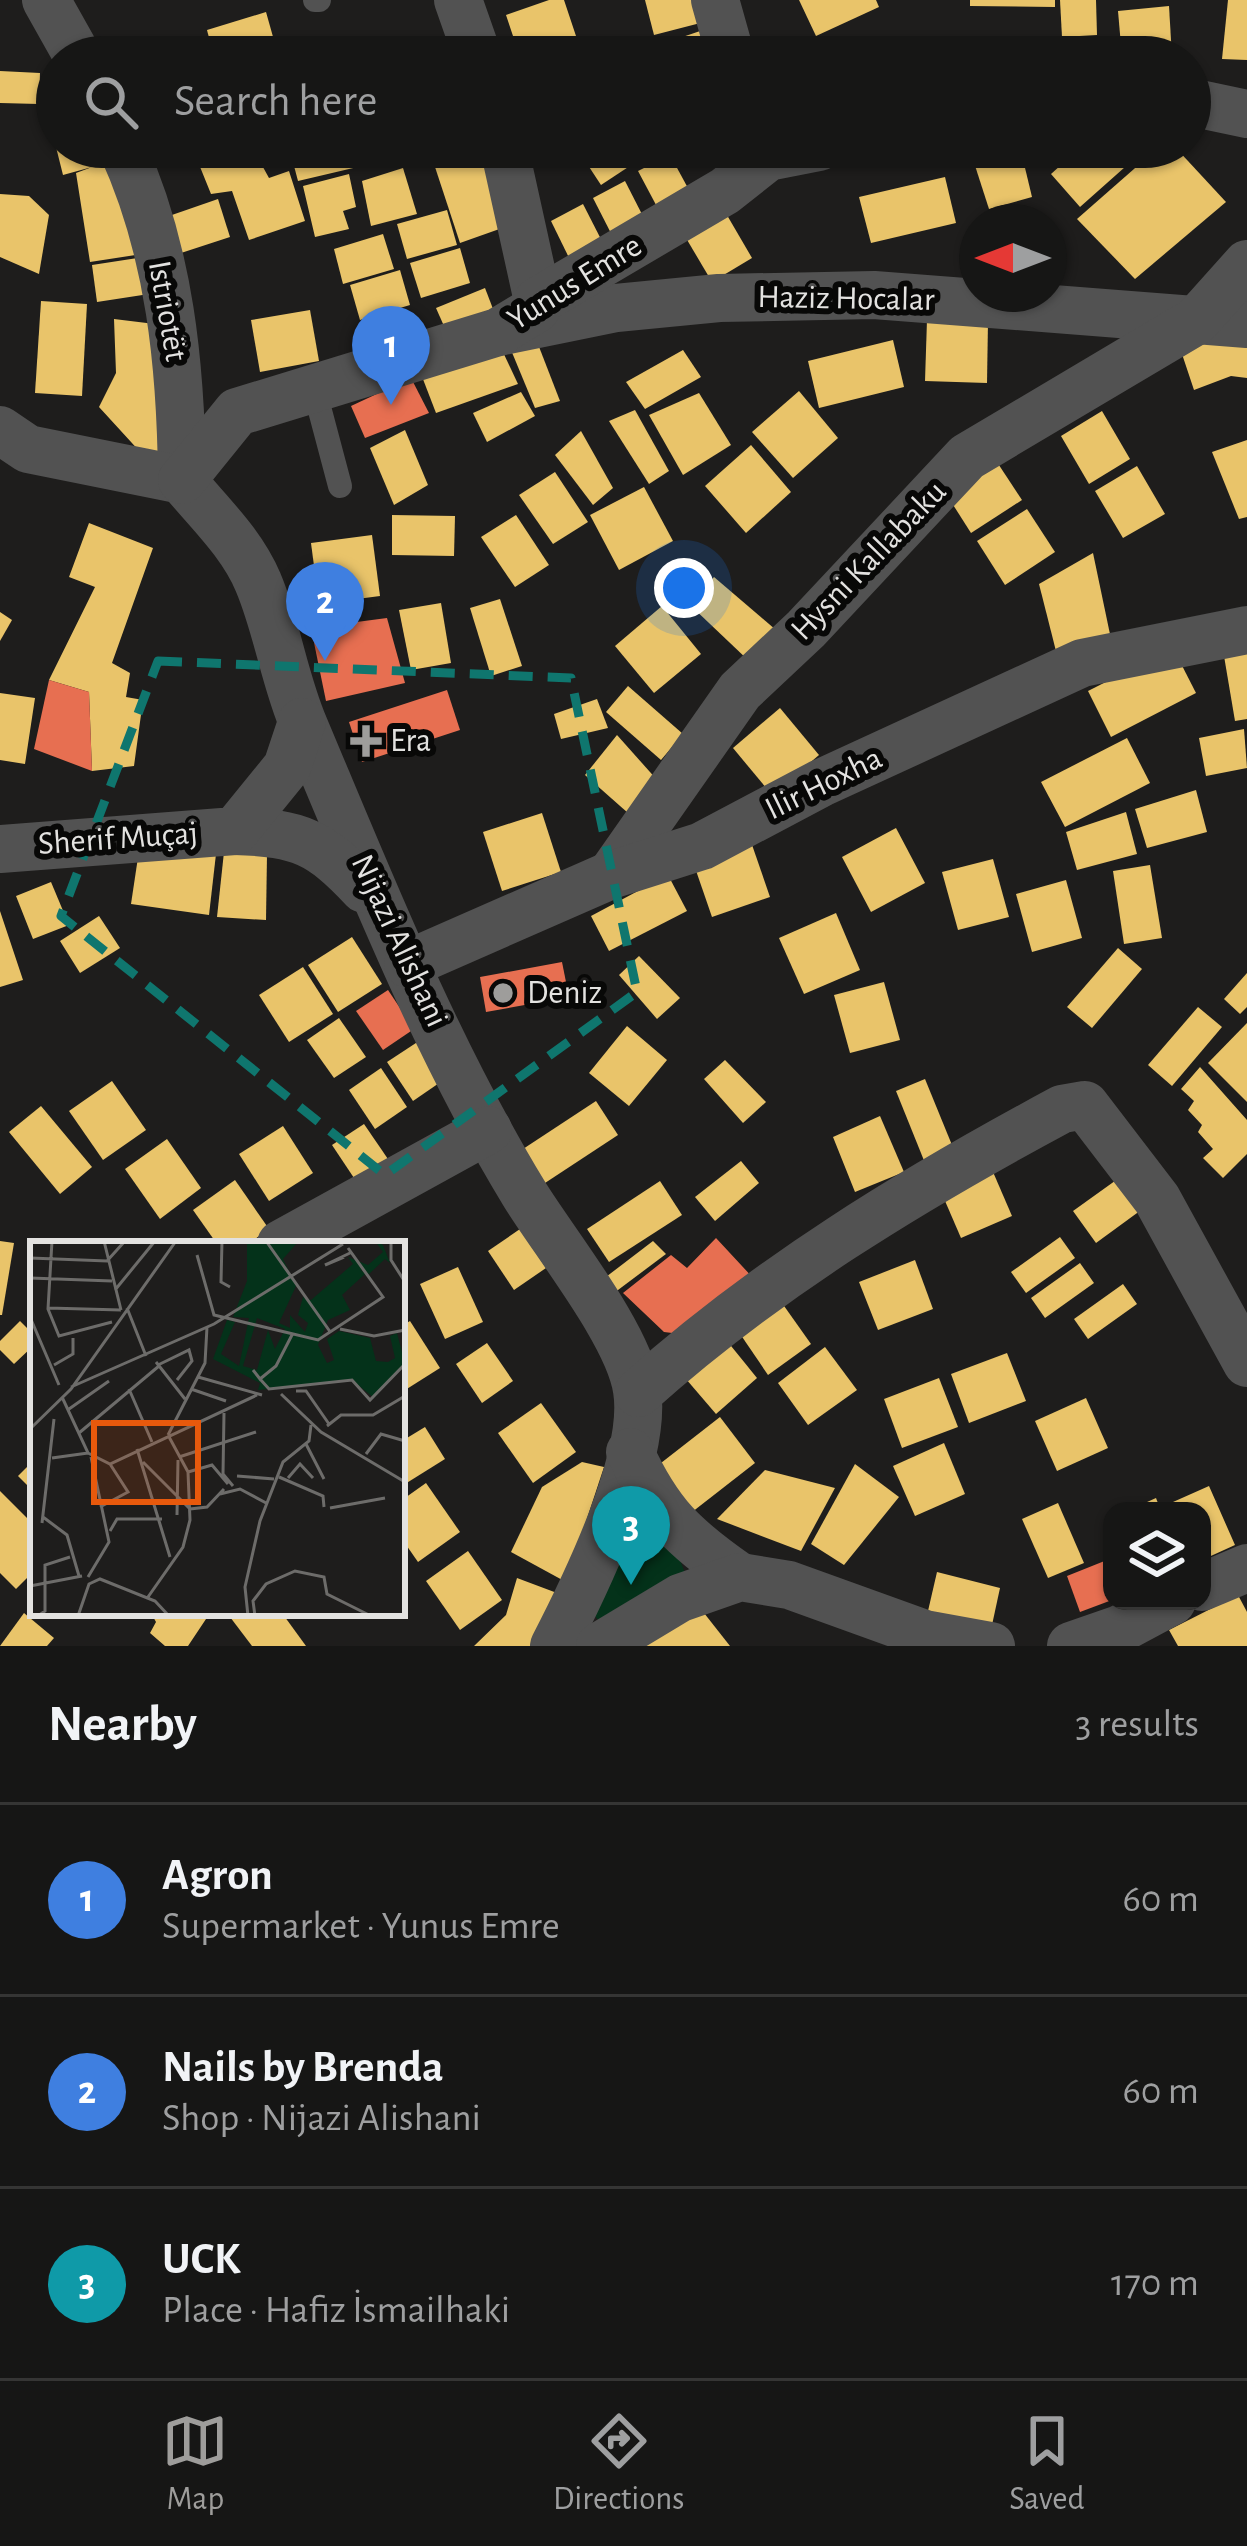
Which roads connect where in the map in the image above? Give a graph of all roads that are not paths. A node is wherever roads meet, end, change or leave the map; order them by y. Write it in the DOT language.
graph roads {
  1 [pos="46,0"];
  2 [pos="458,0"];
  3 [pos="715,0"];
  4 [pos="66,36"];
  5 [pos="471,36"];
  6 [pos="725,36"];
  7 [pos="1211,106"];
  8 [pos="1247,114"];
  9 [pos="132,168"];
  10 [pos="509,168"];
  11 [pos="749,168"];
  12 [pos="1247,264"];
  13 [pos="538,301"];
  14 [pos="1196,320"];
  15 [pos="1247,324"];
  16 [pos="498,332"];
  17 [pos="314,388"];
  18 [pos="0,430"];
  19 [pos="182,481"];
  20 [pos="340,486"];
  21 [pos="1247,630"];
  22 [pos="302,722"];
  23 [pos="236,831"];
  24 [pos="0,849"];
  25 [pos="611,875"];
  26 [pos="383,910"];
  27 [pos="408,964"];
  28 [pos="488,1130"];
  29 [pos="286,1241"];
  30 [pos="1247,1363"];
  31 [pos="638,1393"];
  32 [pos="631,1452"];
  33 [pos="1247,1568"];
  34 [pos="740,1577"];
  35 [pos="1211,1583"];
  36 [pos="1155,1610"];
  37 [pos="871,1630"];
  38 [pos="554,1646"];
  39 [pos="600,1646"];
  40 [pos="991,1646"];
  41 [pos="1071,1646"];
  1 -- 4 [label="street"];
  2 -- 5 [label="street"];
  3 -- 6 [label="street"];
  7 -- 8 [label="street"];
  9 -- 19 [label="street, Istriotët"];
  10 -- 13 [label="street"];
  11 -- 13 [label="street, Yunus Emre"];
  12 -- 14 [label="street"];
  13 -- 16 [label="street, Yunus Emre"];
  14 -- 15 [label="street, Haziz Hocalar"];
  14 -- 16 [label="street, Haziz Hocalar"];
  14 -- 25 [label="street, Hysni Kallabaku"];
  16 -- 17 [label="street, Yunus Emre"];
  17 -- 19 [label="street, Yunus Emre"];
  17 -- 20 [label="lane"];
  18 -- 19 [label="street"];
  19 -- 22 [label="street, Nijazi Alishani"];
  21 -- 25 [label="street, Ilir Hoxha"];
  22 -- 23 [label="street, Sherif Muçaj"];
  22 -- 26 [label="street, Nijazi Alishani"];
  23 -- 24 [label="street, Sherif Muçaj"];
  23 -- 26 [label="street, Sherif Muçaj"];
  25 -- 27 [label="street, Ilir Hoxha"];
  26 -- 27 [label="street, Nijazi Alishani"];
  27 -- 28 [label="street, Nijazi Alishani"];
  28 -- 29 [label="street"];
  28 -- 31 [label="street, Nijazi Alishani"];
  30 -- 31 [label="street"];
  31 -- 32 [label="street, Nijazi Alishani"];
  32 -- 34 [label="street"];
  32 -- 38 [label="street, Nijazi Alishani"];
  33 -- 35 [label="street"];
  34 -- 37 [label="street"];
  34 -- 39 [label="street"];
  36 -- 41 [label="street"];
  37 -- 40 [label="street"];
}
